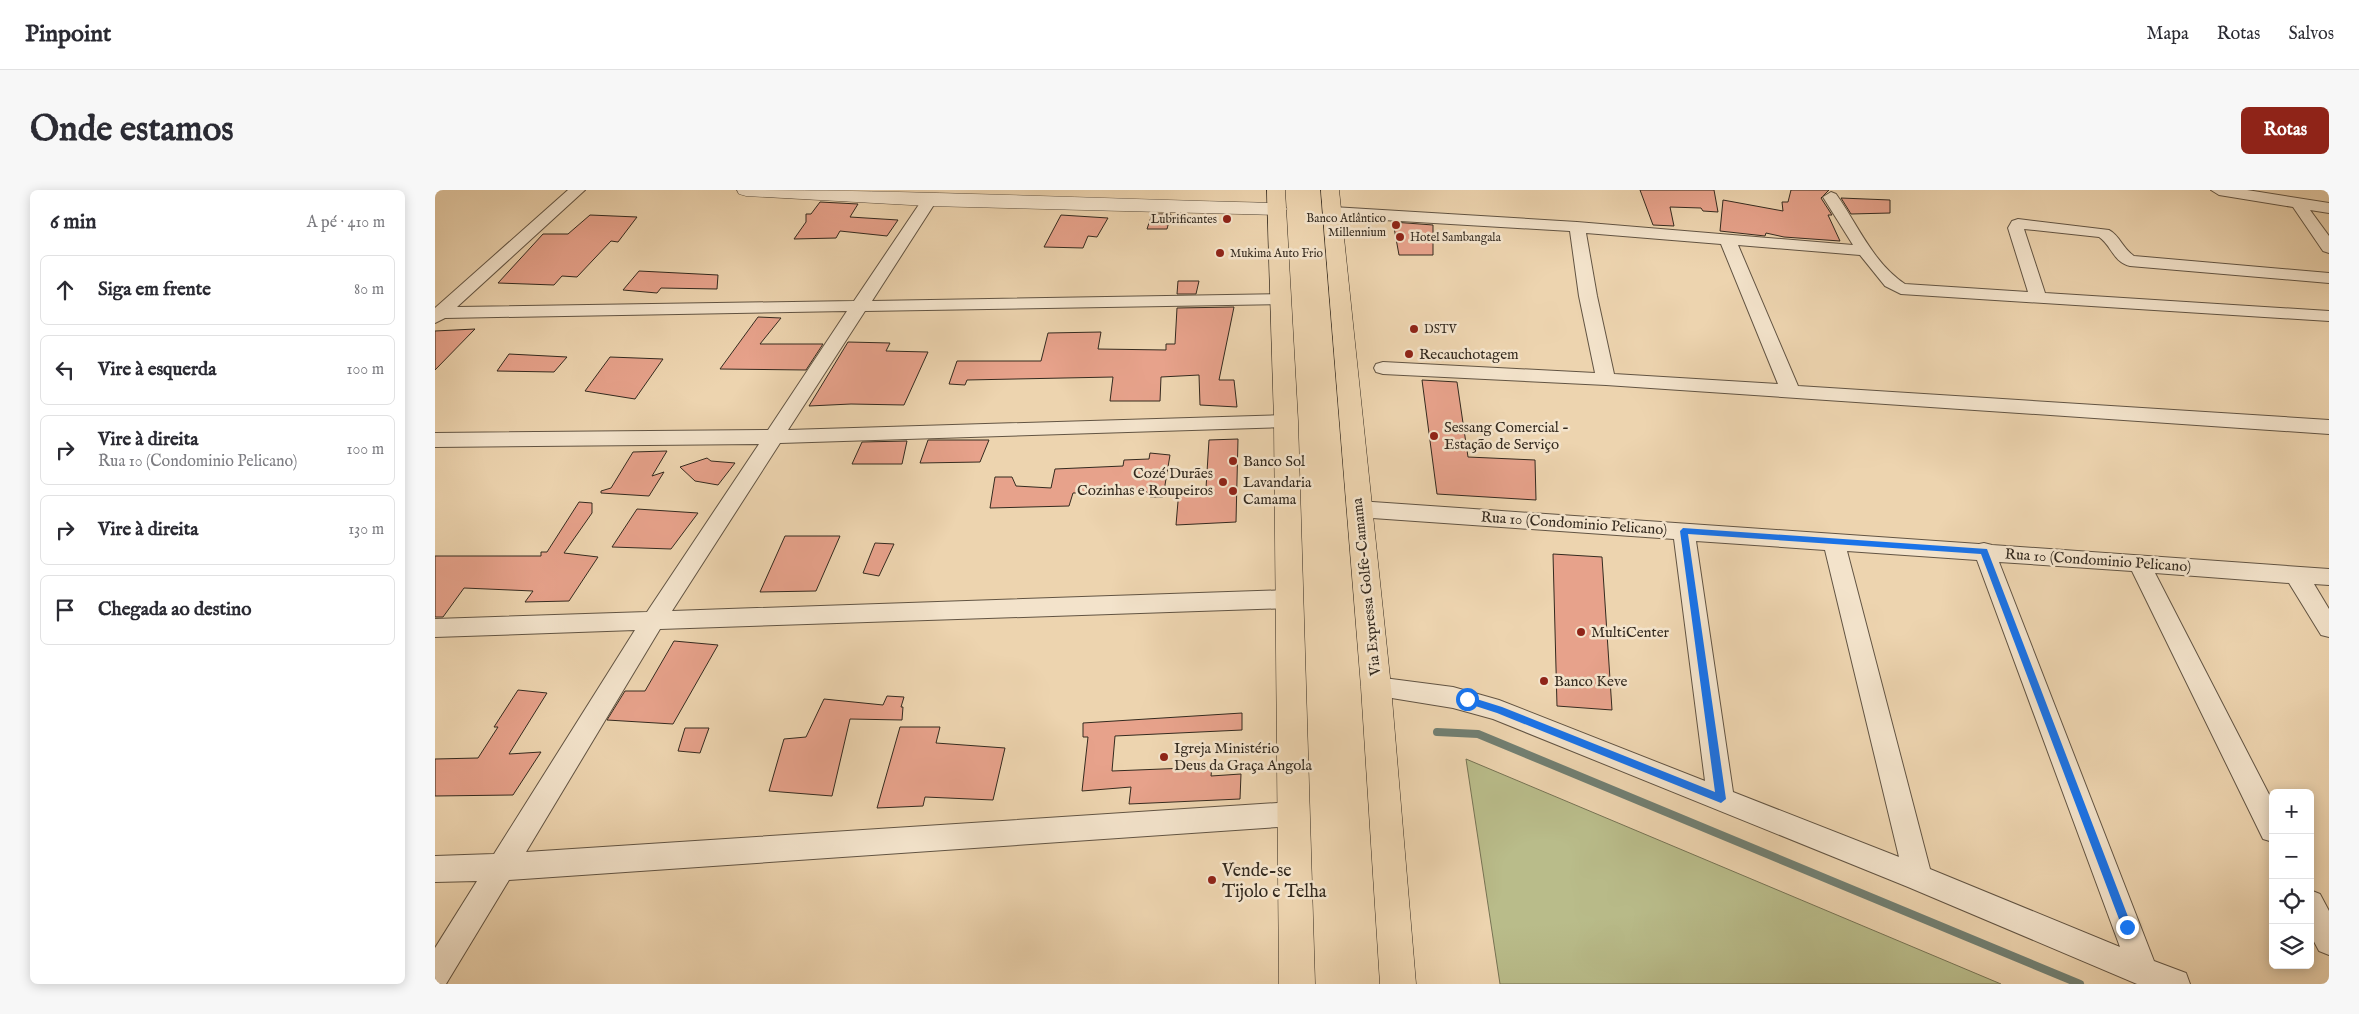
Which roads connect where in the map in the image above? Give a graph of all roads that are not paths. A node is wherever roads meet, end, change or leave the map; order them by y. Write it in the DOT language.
graph roads {
  1 [pos="577,190"];
  2 [pos="745,190"];
  3 [pos="2219,190"];
  4 [pos="831,192"];
  5 [pos="1831,197"];
  6 [pos="929,200"];
  7 [pos="1276,200"];
  8 [pos="1332,201"];
  9 [pos="2298,203"];
  10 [pos="2329,208"];
  11 [pos="1577,227"];
  12 [pos="1727,240"];
  13 [pos="2329,248"];
  14 [pos="1865,250"];
  15 [pos="2329,278"];
  16 [pos="2038,298"];
  17 [pos="1280,299"];
  18 [pos="859,306"];
  19 [pos="437,315"];
  20 [pos="2329,316"];
  21 [pos="1383,368"];
  22 [pos="1606,379"];
  23 [pos="1791,392"];
  24 [pos="1286,421"];
  25 [pos="2329,426"];
  26 [pos="775,437"];
  27 [pos="435,440"];
  28 [pos="1358,508"];
  29 [pos="1683,531"];
  30 [pos="1834,541"];
  31 [pos="1984,552"];
  32 [pos="2139,564"];
  33 [pos="2296,575"];
  34 [pos="2329,577"];
  35 [pos="1290,599"];
  36 [pos="653,621"];
  37 [pos="435,628"];
  38 [pos="2329,628"];
  39 [pos="1377,687"];
  40 [pos="1721,799"];
  41 [pos="1293,814"];
  42 [pos="2269,822"];
  43 [pos="502,867"];
  44 [pos="435,869"];
  45 [pos="1917,878"];
  46 [pos="2314,912"];
  47 [pos="2329,942"];
  48 [pos="2145,972"];
  49 [pos="435,975"];
  50 [pos="1297,984"];
  51 [pos="1397,984"];
  52 [pos="2175,984"];
  1 -- 19 [label="street"];
  2 -- 4 [label="street"];
  3 -- 9 [label="street"];
  4 -- 6 [label="street"];
  5 -- 14 [label="street"];
  6 -- 7 [label="street"];
  6 -- 18 [label="street"];
  7 -- 17 [label="highway"];
  8 -- 11 [label="street"];
  8 -- 28 [label="highway, Via Expressa Golfe-Camama"];
  9 -- 10 [label="street"];
  9 -- 13 [label="street"];
  11 -- 12 [label="street"];
  11 -- 22 [label="street"];
  12 -- 14 [label="street"];
  12 -- 23 [label="street"];
  14 -- 16 [label="street"];
  15 -- 16 [label="street"];
  16 -- 20 [label="street"];
  17 -- 18 [label="street"];
  17 -- 24 [label="highway"];
  18 -- 19 [label="street"];
  18 -- 26 [label="street"];
  21 -- 22 [label="street"];
  22 -- 23 [label="street"];
  23 -- 25 [label="street"];
  24 -- 26 [label="street"];
  24 -- 35 [label="highway"];
  26 -- 27 [label="street"];
  26 -- 36 [label="street"];
  28 -- 29 [label="street, Rua 10 (Condominio Pelicano)"];
  28 -- 39 [label="highway, Via Expressa Golfe-Camama"];
  29 -- 30 [label="street, Rua 10 (Condominio Pelicano)"];
  29 -- 40 [label="street"];
  30 -- 31 [label="street, Rua 10 (Condominio Pelicano)"];
  30 -- 45 [label="street"];
  31 -- 32 [label="street, Rua 10 (Condominio Pelicano)"];
  31 -- 48 [label="street"];
  32 -- 33 [label="street, Rua 10 (Condominio Pelicano)"];
  32 -- 42 [label="street"];
  33 -- 34 [label="street, Rua 10 (Condominio Pelicano)"];
  33 -- 38 [label="street"];
  35 -- 36 [label="street"];
  35 -- 41 [label="highway"];
  36 -- 37 [label="street"];
  36 -- 43 [label="street"];
  39 -- 40 [label="street"];
  39 -- 51 [label="highway, Via Expressa Golfe-Camama"];
  40 -- 45 [label="street"];
  41 -- 43 [label="street"];
  41 -- 50 [label="highway"];
  43 -- 44 [label="street"];
  43 -- 49 [label="street"];
  45 -- 48 [label="street"];
  46 -- 47 [label="street"];
  48 -- 52 [label="street"];
}
